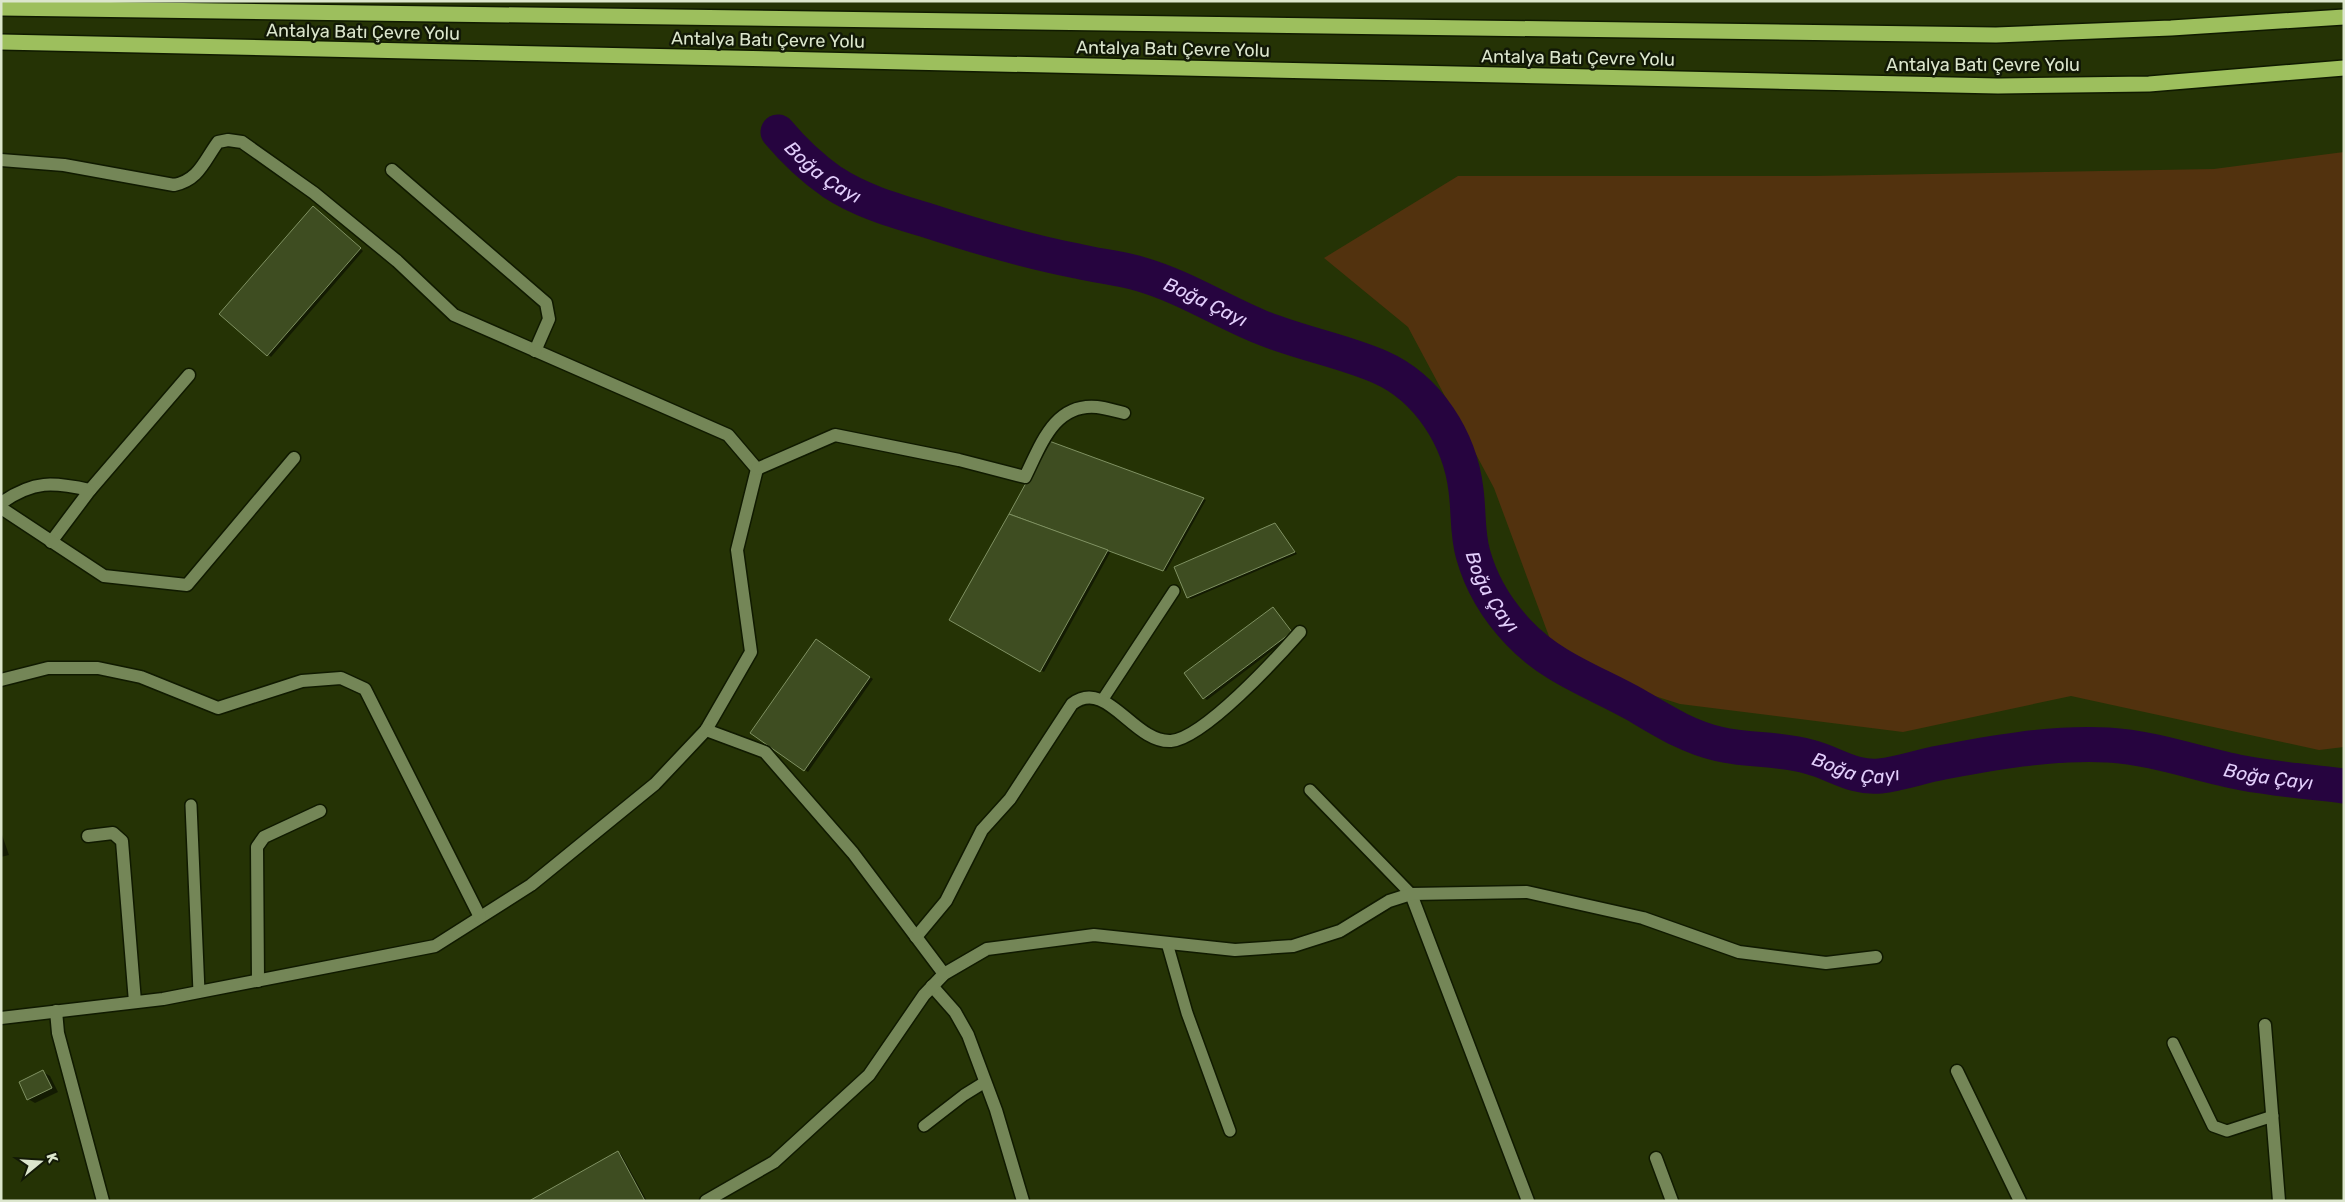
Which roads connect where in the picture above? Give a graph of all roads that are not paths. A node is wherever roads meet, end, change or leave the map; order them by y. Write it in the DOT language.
graph roads {
  1 [pos="1,8"];
  2 [pos="2344,17"];
  3 [pos="1,42"];
  4 [pos="2344,68"];
  5 [pos="1,160"];
  6 [pos="392,170"];
  7 [pos="534,351"];
  8 [pos="189,375"];
  9 [pos="1124,413"];
  10 [pos="294,458"];
  11 [pos="757,469"];
  12 [pos="90,490"];
  13 [pos="1,503"];
  14 [pos="1,508"];
  15 [pos="51,542"];
  16 [pos="1174,591"];
  17 [pos="1300,632"];
  18 [pos="1,680"];
  19 [pos="1103,698"];
  20 [pos="706,730"];
  21 [pos="1310,790"];
  22 [pos="191,805"];
  23 [pos="320,811"];
  24 [pos="88,836"];
  25 [pos="1411,894"];
  26 [pos="480,918"];
  27 [pos="916,937"];
  28 [pos="1166,943"];
  29 [pos="1876,957"];
  30 [pos="944,974"];
  31 [pos="258,981"];
  32 [pos="932,986"];
  33 [pos="199,992"];
  34 [pos="135,1002"];
  35 [pos="56,1011"];
  36 [pos="1,1018"];
  37 [pos="2265,1025"];
  38 [pos="2173,1043"];
  39 [pos="1957,1071"];
  40 [pos="985,1082"];
  41 [pos="2272,1116"];
  42 [pos="924,1126"];
  43 [pos="1230,1131"];
  44 [pos="1656,1158"];
  45 [pos="103,1201"];
  46 [pos="706,1201"];
  47 [pos="1023,1201"];
  48 [pos="1528,1201"];
  49 [pos="1672,1201"];
  50 [pos="2020,1201"];
  51 [pos="2279,1201"];
  1 -- 2 [label="highway, Antalya Batı Çevre Yolu"];
  3 -- 4 [label="highway, Antalya Batı Çevre Yolu"];
  5 -- 7 [label="street"];
  6 -- 7 [label="street"];
  7 -- 11 [label="street"];
  8 -- 12 [label="street"];
  9 -- 11 [label="street"];
  10 -- 15 [label="street"];
  11 -- 20 [label="street"];
  12 -- 13 [label="street"];
  12 -- 15 [label="street"];
  14 -- 15 [label="street"];
  16 -- 19 [label="lane"];
  17 -- 19 [label="street"];
  18 -- 26 [label="street"];
  19 -- 27 [label="street"];
  20 -- 26 [label="street"];
  20 -- 27 [label="street"];
  21 -- 25 [label="lane"];
  22 -- 33 [label="lane"];
  23 -- 31 [label="street"];
  24 -- 34 [label="street"];
  25 -- 28 [label="street"];
  25 -- 29 [label="street"];
  25 -- 48 [label="street"];
  26 -- 31 [label="street"];
  27 -- 30 [label="street"];
  28 -- 30 [label="street"];
  28 -- 43 [label="lane"];
  30 -- 32 [label="street"];
  31 -- 33 [label="street"];
  32 -- 40 [label="street"];
  32 -- 46 [label="street"];
  33 -- 34 [label="street"];
  34 -- 35 [label="street"];
  35 -- 36 [label="street"];
  35 -- 45 [label="street"];
  37 -- 41 [label="street"];
  38 -- 41 [label="lane"];
  39 -- 50 [label="street"];
  40 -- 42 [label="lane"];
  40 -- 47 [label="street"];
  41 -- 51 [label="street"];
  44 -- 49 [label="street"];
}
